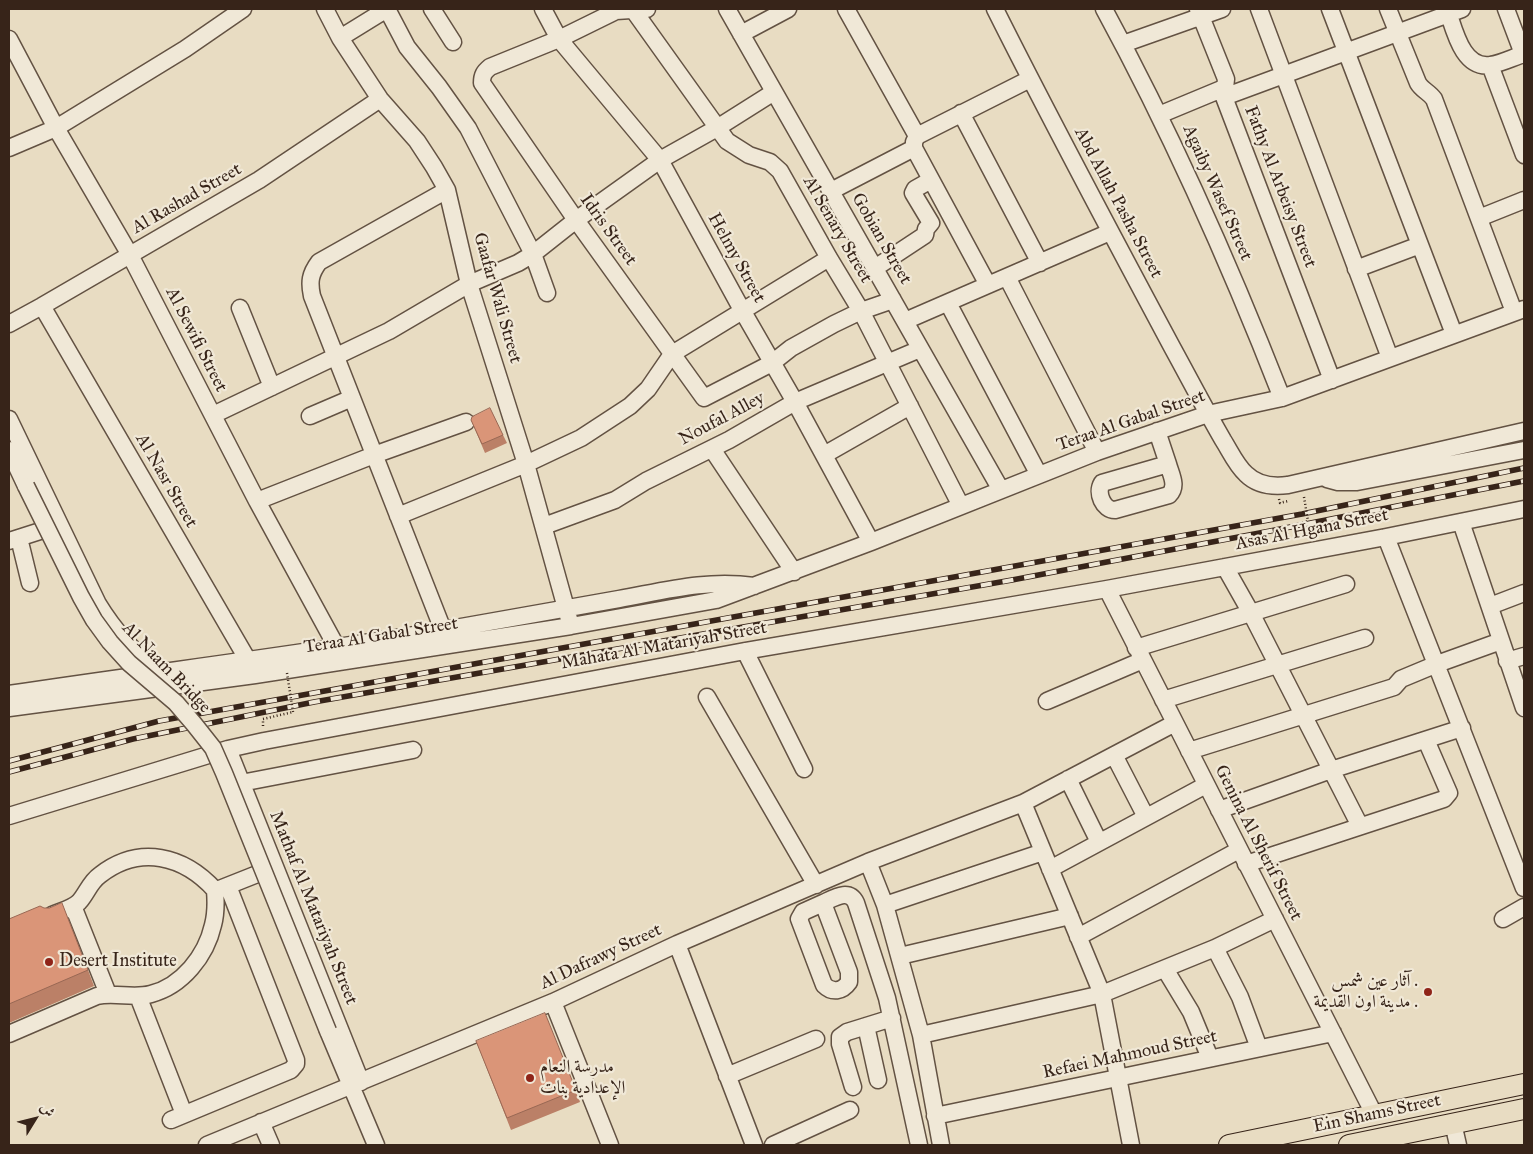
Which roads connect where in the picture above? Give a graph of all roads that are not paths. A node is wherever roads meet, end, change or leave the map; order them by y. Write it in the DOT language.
graph roads {
  1 [pos="243,9"];
  2 [pos="325,9"];
  3 [pos="387,9"];
  4 [pos="432,9"];
  5 [pos="543,9"];
  6 [pos="727,9"];
  7 [pos="788,9"];
  8 [pos="846,9"];
  9 [pos="995,9"];
  10 [pos="1104,9"];
  11 [pos="1222,9"];
  12 [pos="1259,9"];
  13 [pos="1330,9"];
  14 [pos="1388,9"];
  15 [pos="1506,9"];
  16 [pos="640,10"];
  17 [pos="1453,10"];
  18 [pos="1199,13"];
  19 [pos="1397,33"];
  20 [pos="741,34"];
  21 [pos="340,38"];
  22 [pos="559,39"];
  23 [pos="9,40"];
  24 [pos="453,42"];
  25 [pos="1123,44"];
  26 [pos="1347,52"];
  27 [pos="1524,54"];
  28 [pos="1484,64"];
  29 [pos="1284,74"];
  30 [pos="1030,79"];
  31 [pos="774,92"];
  32 [pos="1224,93"];
  33 [pos="380,99"];
  34 [pos="961,113"];
  35 [pos="1159,115"];
  36 [pos="56,128"];
  37 [pos="717,128"];
  38 [pos="916,142"];
  39 [pos="9,148"];
  40 [pos="1524,155"];
  41 [pos="660,160"];
  42 [pos="931,180"];
  43 [pos="447,190"];
  44 [pos="831,191"];
  45 [pos="1524,200"];
  46 [pos="1479,218"];
  47 [pos="576,220"];
  48 [pos="1110,232"];
  49 [pos="1420,245"];
  50 [pos="533,254"];
  51 [pos="130,255"];
  52 [pos="829,258"];
  53 [pos="1040,263"];
  54 [pos="875,268"];
  55 [pos="1356,269"];
  56 [pos="1007,277"];
  57 [pos="469,284"];
  58 [pos="988,286"];
  59 [pos="547,292"];
  60 [pos="893,300"];
  61 [pos="948,303"];
  62 [pos="42,306"];
  63 [pos="240,308"];
  64 [pos="742,310"];
  65 [pos="1519,310"];
  66 [pos="861,311"];
  67 [pos="905,321"];
  68 [pos="9,324"];
  69 [pos="1454,334"];
  70 [pos="920,349"];
  71 [pos="672,354"];
  72 [pos="336,357"];
  73 [pos="1390,358"];
  74 [pos="888,362"];
  75 [pos="772,363"];
  76 [pos="1332,380"];
  77 [pos="272,387"];
  78 [pos="352,398"];
  79 [pos="1282,398"];
  80 [pos="795,402"];
  81 [pos="910,406"];
  82 [pos="1208,414"];
  83 [pos="213,415"];
  84 [pos="310,416"];
  85 [pos="9,419"];
  86 [pos="466,422"];
  87 [pos="1157,431"];
  88 [pos="1524,431"];
  89 [pos="712,449"];
  90 [pos="9,450"];
  91 [pos="1524,450"];
  92 [pos="1097,452"];
  93 [pos="374,455"];
  94 [pos="824,455"];
  95 [pos="526,464"];
  96 [pos="1168,464"];
  97 [pos="1039,475"];
  98 [pos="1320,477"];
  99 [pos="1001,490"];
  100 [pos="257,501"];
  101 [pos="961,506"];
  102 [pos="1524,509"];
  103 [pos="398,516"];
  104 [pos="1461,522"];
  105 [pos="59,526"];
  106 [pos="544,526"];
  107 [pos="1386,537"];
  108 [pos="14,539"];
  109 [pos="871,542"];
  110 [pos="1225,567"];
  111 [pos="794,572"];
  112 [pos="30,583"];
  113 [pos="1346,584"];
  114 [pos="756,586"];
  115 [pos="1107,589"];
  116 [pos="1524,593"];
  117 [pos="1490,606"];
  118 [pos="566,608"];
  119 [pos="1251,612"];
  120 [pos="571,626"];
  121 [pos="443,630"];
  122 [pos="1365,638"];
  123 [pos="1501,641"];
  124 [pos="745,651"];
  125 [pos="1140,654"];
  126 [pos="340,655"];
  127 [pos="1524,656"];
  128 [pos="1507,661"];
  129 [pos="1277,664"];
  130 [pos="1437,664"];
  131 [pos="252,668"];
  132 [pos="160,673"];
  133 [pos="9,694"];
  134 [pos="707,697"];
  135 [pos="1163,700"];
  136 [pos="1047,701"];
  137 [pos="9,708"];
  138 [pos="1524,708"];
  139 [pos="1303,715"];
  140 [pos="1175,723"];
  141 [pos="1462,728"];
  142 [pos="1426,740"];
  143 [pos="228,749"];
  144 [pos="413,750"];
  145 [pos="1189,751"];
  146 [pos="1114,755"];
  147 [pos="804,769"];
  148 [pos="1331,770"];
  149 [pos="1068,779"];
  150 [pos="241,784"];
  151 [pos="1206,785"];
  152 [pos="1023,803"];
  153 [pos="1219,810"];
  154 [pos="9,816"];
  155 [pos="1146,817"];
  156 [pos="1360,826"];
  157 [pos="1099,842"];
  158 [pos="1043,852"];
  159 [pos="1243,857"];
  160 [pos="868,862"];
  161 [pos="276,867"];
  162 [pos="1050,869"];
  163 [pos="816,885"];
  164 [pos="222,888"];
  165 [pos="1524,888"];
  166 [pos="823,903"];
  167 [pos="885,904"];
  168 [pos="73,906"];
  169 [pos="1524,907"];
  170 [pos="52,915"];
  171 [pos="1070,916"];
  172 [pos="1274,919"];
  173 [pos="1502,919"];
  174 [pos="1078,937"];
  175 [pos="677,944"];
  176 [pos="1215,948"];
  177 [pos="900,956"];
  178 [pos="1165,969"];
  179 [pos="108,994"];
  180 [pos="1102,994"];
  181 [pos="138,996"];
  182 [pos="553,1002"];
  183 [pos="892,1018"];
  184 [pos="866,1026"];
  185 [pos="328,1031"];
  186 [pos="1333,1033"];
  187 [pos="9,1034"];
  188 [pos="921,1035"];
  189 [pos="816,1039"];
  190 [pos="1258,1048"];
  191 [pos="1210,1058"];
  192 [pos="727,1076"];
  193 [pos="1119,1078"];
  194 [pos="878,1080"];
  195 [pos="356,1084"];
  196 [pos="1518,1085"];
  197 [pos="853,1087"];
  198 [pos="850,1110"];
  199 [pos="1523,1111"];
  200 [pos="1374,1114"];
  201 [pos="935,1116"];
  202 [pos="261,1122"];
  203 [pos="1453,1123"];
  204 [pos="1392,1141"];
  205 [pos="207,1145"];
  206 [pos="271,1145"];
  207 [pos="376,1145"];
  208 [pos="610,1145"];
  209 [pos="754,1145"];
  210 [pos="773,1145"];
  211 [pos="919,1145"];
  212 [pos="941,1145"];
  213 [pos="1131,1145"];
  214 [pos="1229,1145"];
  215 [pos="1349,1145"];
  216 [pos="1458,1145"];
  1 -- 36 [label="street"];
  2 -- 21 [label="street, Gaafar Wali Street"];
  3 -- 21 [label="street"];
  3 -- 50 [label="street"];
  4 -- 24 [label="street"];
  5 -- 22 [label="street, Helmy Street"];
  6 -- 20 [label="street, Gobian Street"];
  7 -- 20 [label="street"];
  8 -- 38 [label="street"];
  9 -- 30 [label="street, Abd Allah Pasha Street"];
  10 -- 25 [label="street, Agaiby Wasef Street"];
  11 -- 18 [label="street"];
  12 -- 29 [label="street"];
  13 -- 26 [label="street"];
  14 -- 19 [label="street"];
  15 -- 27 [label="street"];
  16 -- 22 [label="street"];
  16 -- 37 [label="street, Al Senary Street"];
  17 -- 19 [label="street"];
  17 -- 28 [label="street"];
  18 -- 25 [label="street"];
  18 -- 32 [label="street, Fathy Al Arbeisy Street"];
  19 -- 26 [label="street"];
  19 -- 46 [label="street"];
  20 -- 31 [label="street, Gobian Street"];
  21 -- 33 [label="street, Gaafar Wali Street"];
  22 -- 41 [label="street, Helmy Street"];
  22 -- 47 [label="street, Idris Street"];
  23 -- 36 [label="street, Al Sewifi Street"];
  25 -- 35 [label="street, Agaiby Wasef Street"];
  26 -- 29 [label="street"];
  26 -- 49 [label="street"];
  27 -- 28 [label="street"];
  28 -- 40 [label="street"];
  29 -- 32 [label="street"];
  29 -- 55 [label="street"];
  30 -- 34 [label="street"];
  30 -- 48 [label="street, Abd Allah Pasha Street"];
  31 -- 37 [label="street"];
  31 -- 44 [label="street, Gobian Street"];
  32 -- 35 [label="street"];
  32 -- 76 [label="street, Fathy Al Arbeisy Street"];
  33 -- 43 [label="street, Gaafar Wali Street"];
  33 -- 51 [label="street, Al Rashad Street"];
  34 -- 38 [label="street"];
  34 -- 53 [label="street"];
  35 -- 79 [label="street, Agaiby Wasef Street"];
  36 -- 39 [label="street"];
  36 -- 51 [label="street, Al Sewifi Street"];
  37 -- 41 [label="street"];
  37 -- 52 [label="street, Al Senary Street"];
  38 -- 42 [label="street"];
  38 -- 44 [label="street"];
  41 -- 47 [label="street"];
  41 -- 64 [label="street, Helmy Street"];
  42 -- 54 [label="street"];
  42 -- 58 [label="street"];
  43 -- 57 [label="street, Gaafar Wali Street"];
  43 -- 72 [label="street"];
  44 -- 54 [label="street, Gobian Street"];
  45 -- 46 [label="street"];
  46 -- 65 [label="street"];
  47 -- 50 [label="street"];
  47 -- 71 [label="street, Idris Street"];
  48 -- 53 [label="street"];
  48 -- 82 [label="street, Abd Allah Pasha Street"];
  49 -- 55 [label="street"];
  49 -- 69 [label="street"];
  50 -- 57 [label="street"];
  50 -- 59 [label="street"];
  51 -- 62 [label="street, Al Rashad Street"];
  51 -- 83 [label="street, Al Sewifi Street"];
  52 -- 64 [label="street"];
  52 -- 66 [label="street, Al Senary Street"];
  53 -- 56 [label="street"];
  54 -- 60 [label="street, Gobian Street"];
  55 -- 73 [label="street"];
  56 -- 58 [label="street"];
  56 -- 92 [label="street"];
  57 -- 72 [label="street"];
  57 -- 95 [label="street, Gaafar Wali Street"];
  58 -- 61 [label="street"];
  60 -- 66 [label="street"];
  60 -- 67 [label="street, Gobian Street"];
  61 -- 67 [label="street"];
  61 -- 97 [label="street"];
  62 -- 68 [label="street, Al Rashad Street"];
  62 -- 131 [label="street, Al Nasr Street"];
  63 -- 77 [label="street"];
  64 -- 71 [label="street"];
  64 -- 75 [label="street, Helmy Street"];
  65 -- 69 [label="street, Teraa Al Gabal Street"];
  66 -- 74 [label="street, Al Senary Street"];
  66 -- 75 [label="street"];
  67 -- 70 [label="street, Gobian Street"];
  69 -- 73 [label="street, Teraa Al Gabal Street"];
  70 -- 74 [label="street, Noufal Alley"];
  70 -- 99 [label="street, Gobian Street"];
  71 -- 75 [label="street, Idris Street"];
  71 -- 95 [label="street"];
  72 -- 77 [label="street"];
  72 -- 78 [label="street"];
  73 -- 76 [label="street, Teraa Al Gabal Street"];
  74 -- 80 [label="street, Noufal Alley"];
  74 -- 81 [label="street, Al Senary Street"];
  75 -- 80 [label="street, Helmy Street"];
  76 -- 79 [label="street, Teraa Al Gabal Street"];
  77 -- 83 [label="street"];
  78 -- 84 [label="street"];
  78 -- 93 [label="street"];
  79 -- 82 [label="street, Teraa Al Gabal Street"];
  80 -- 89 [label="street, Noufal Alley"];
  80 -- 94 [label="street, Helmy Street"];
  81 -- 94 [label="street"];
  81 -- 101 [label="street, Al Senary Street"];
  82 -- 87 [label="street, Teraa Al Gabal Street"];
  82 -- 98 [label="street, Abd Allah Pasha Street"];
  83 -- 100 [label="street, Al Sewifi Street"];
  85 -- 105 [label="street"];
  86 -- 93 [label="street"];
  87 -- 92 [label="street, Teraa Al Gabal Street"];
  87 -- 96 [label="street"];
  88 -- 98 [label="street, Abd Allah Pasha Street"];
  89 -- 106 [label="street, Noufal Alley"];
  89 -- 111 [label="street"];
  90 -- 185 [label="street, Al Naam Bridge, bridge"];
  91 -- 98 [label="street"];
  92 -- 97 [label="street, Teraa Al Gabal Street"];
  93 -- 100 [label="street"];
  93 -- 103 [label="street"];
  94 -- 109 [label="street, Helmy Street"];
  95 -- 103 [label="street"];
  95 -- 106 [label="street, Gaafar Wali Street"];
  97 -- 99 [label="street, Teraa Al Gabal Street"];
  99 -- 101 [label="street, Teraa Al Gabal Street"];
  100 -- 126 [label="street, Al Sewifi Street"];
  101 -- 109 [label="street, Teraa Al Gabal Street"];
  102 -- 104 [label="street, Asas Al Hgana Street"];
  103 -- 121 [label="street"];
  104 -- 107 [label="street, Asas Al Hgana Street"];
  104 -- 117 [label="street"];
  105 -- 108 [label="street"];
  105 -- 132 [label="street"];
  106 -- 118 [label="street, Gaafar Wali Street"];
  107 -- 110 [label="street, Asas Al Hgana Street"];
  107 -- 130 [label="street"];
  108 -- 112 [label="street"];
  109 -- 111 [label="street, Teraa Al Gabal Street"];
  110 -- 115 [label="street, Asas Al Hgana Street"];
  110 -- 119 [label="street"];
  111 -- 114 [label="street, Teraa Al Gabal Street"];
  113 -- 119 [label="street"];
  114 -- 118 [label="street, Teraa Al Gabal Street"];
  114 -- 120 [label="street, Teraa Al Gabal Street"];
  115 -- 124 [label="street, Mahata Al Matariyah Street"];
  115 -- 125 [label="street, Genina Al Sherif Street"];
  116 -- 117 [label="street"];
  117 -- 123 [label="street"];
  118 -- 120 [label="street, Gaafar Wali Street"];
  118 -- 121 [label="street, Teraa Al Gabal Street"];
  119 -- 125 [label="street"];
  119 -- 129 [label="street"];
  120 -- 126 [label="street, Teraa Al Gabal Street"];
  121 -- 126 [label="street, Teraa Al Gabal Street"];
  122 -- 129 [label="street"];
  123 -- 128 [label="street"];
  123 -- 130 [label="street"];
  124 -- 143 [label="street, Mahata Al Matariyah Street"];
  124 -- 147 [label="street"];
  125 -- 135 [label="street, Genina Al Sherif Street"];
  125 -- 136 [label="street"];
  126 -- 131 [label="street, Teraa Al Gabal Street"];
  127 -- 128 [label="street"];
  128 -- 138 [label="street"];
  129 -- 135 [label="street"];
  129 -- 139 [label="street"];
  130 -- 139 [label="street"];
  130 -- 141 [label="street"];
  131 -- 132 [label="street, Teraa Al Gabal Street"];
  131 -- 137 [label="street, Teraa Al Gabal Street"];
  132 -- 133 [label="street, Teraa Al Gabal Street"];
  134 -- 163 [label="street"];
  135 -- 140 [label="street, Genina Al Sherif Street"];
  139 -- 145 [label="street"];
  139 -- 148 [label="street"];
  140 -- 145 [label="street, Genina Al Sherif Street"];
  140 -- 146 [label="street, Al Dafrawy Street"];
  141 -- 142 [label="street"];
  141 -- 165 [label="street"];
  142 -- 148 [label="street"];
  142 -- 156 [label="street"];
  143 -- 150 [label="street, Mathaf Al Matariyah Street"];
  143 -- 154 [label="street, Mahata Al Matariyah Street"];
  144 -- 150 [label="street"];
  145 -- 151 [label="street, Genina Al Sherif Street"];
  146 -- 149 [label="street, Al Dafrawy Street"];
  146 -- 155 [label="street"];
  148 -- 153 [label="street"];
  148 -- 156 [label="street"];
  149 -- 152 [label="street, Al Dafrawy Street"];
  149 -- 157 [label="street"];
  150 -- 161 [label="street, Mathaf Al Matariyah Street"];
  151 -- 153 [label="street, Genina Al Sherif Street"];
  151 -- 155 [label="street"];
  152 -- 158 [label="street"];
  152 -- 160 [label="street, Al Dafrawy Street"];
  153 -- 159 [label="street, Genina Al Sherif Street"];
  155 -- 157 [label="street"];
  156 -- 159 [label="street"];
  157 -- 162 [label="street"];
  158 -- 162 [label="street"];
  158 -- 167 [label="street"];
  159 -- 172 [label="street, Genina Al Sherif Street"];
  159 -- 174 [label="street"];
  160 -- 163 [label="street, Al Dafrawy Street"];
  160 -- 167 [label="street"];
  161 -- 164 [label="street"];
  161 -- 195 [label="street, Mathaf Al Matariyah Street"];
  162 -- 171 [label="street"];
  163 -- 175 [label="street, Al Dafrawy Street"];
  164 -- 168 [label="street"];
  164 -- 181 [label="street"];
  164 -- 181 [label="street"];
  166 -- 166 [label="street"];
  166 -- 183 [label="street"];
  167 -- 177 [label="street"];
  168 -- 170 [label="street"];
  168 -- 179 [label="street"];
  169 -- 173 [label="street"];
  171 -- 174 [label="street"];
  171 -- 177 [label="street"];
  172 -- 176 [label="street"];
  172 -- 186 [label="street, Genina Al Sherif Street"];
  174 -- 180 [label="street"];
  175 -- 182 [label="street, Al Dafrawy Street"];
  175 -- 192 [label="street"];
  176 -- 178 [label="street"];
  176 -- 190 [label="street"];
  177 -- 188 [label="street"];
  178 -- 180 [label="street"];
  178 -- 191 [label="street"];
  179 -- 181 [label="street"];
  179 -- 187 [label="street"];
  180 -- 188 [label="street"];
  180 -- 193 [label="street"];
  182 -- 195 [label="street, Al Dafrawy Street"];
  182 -- 208 [label="street"];
  183 -- 184 [label="street"];
  183 -- 211 [label="street"];
  184 -- 194 [label="street"];
  184 -- 197 [label="street"];
  185 -- 195 [label="street, Mathaf Al Matariyah Street"];
  186 -- 190 [label="street, Refaei Mahmoud Street"];
  186 -- 200 [label="street, Genina Al Sherif Street"];
  188 -- 201 [label="street"];
  189 -- 192 [label="street"];
  190 -- 191 [label="street, Refaei Mahmoud Street"];
  191 -- 193 [label="street, Refaei Mahmoud Street"];
  192 -- 209 [label="street"];
  193 -- 201 [label="street, Refaei Mahmoud Street"];
  193 -- 213 [label="street"];
  195 -- 202 [label="street, Al Dafrawy Street"];
  195 -- 207 [label="street, Mathaf Al Matariyah Street"];
  196 -- 199 [label="street"];
  196 -- 200 [label="main road, Ein Shams Street"];
  198 -- 210 [label="street"];
  199 -- 203 [label="main road, Ein Shams Street"];
  200 -- 214 [label="main road, Ein Shams Street"];
  201 -- 212 [label="street"];
  202 -- 205 [label="street, Al Dafrawy Street"];
  202 -- 206 [label="street"];
  203 -- 204 [label="main road, Ein Shams Street"];
  203 -- 216 [label="street"];
  204 -- 215 [label="main road, Ein Shams Street"];
}
